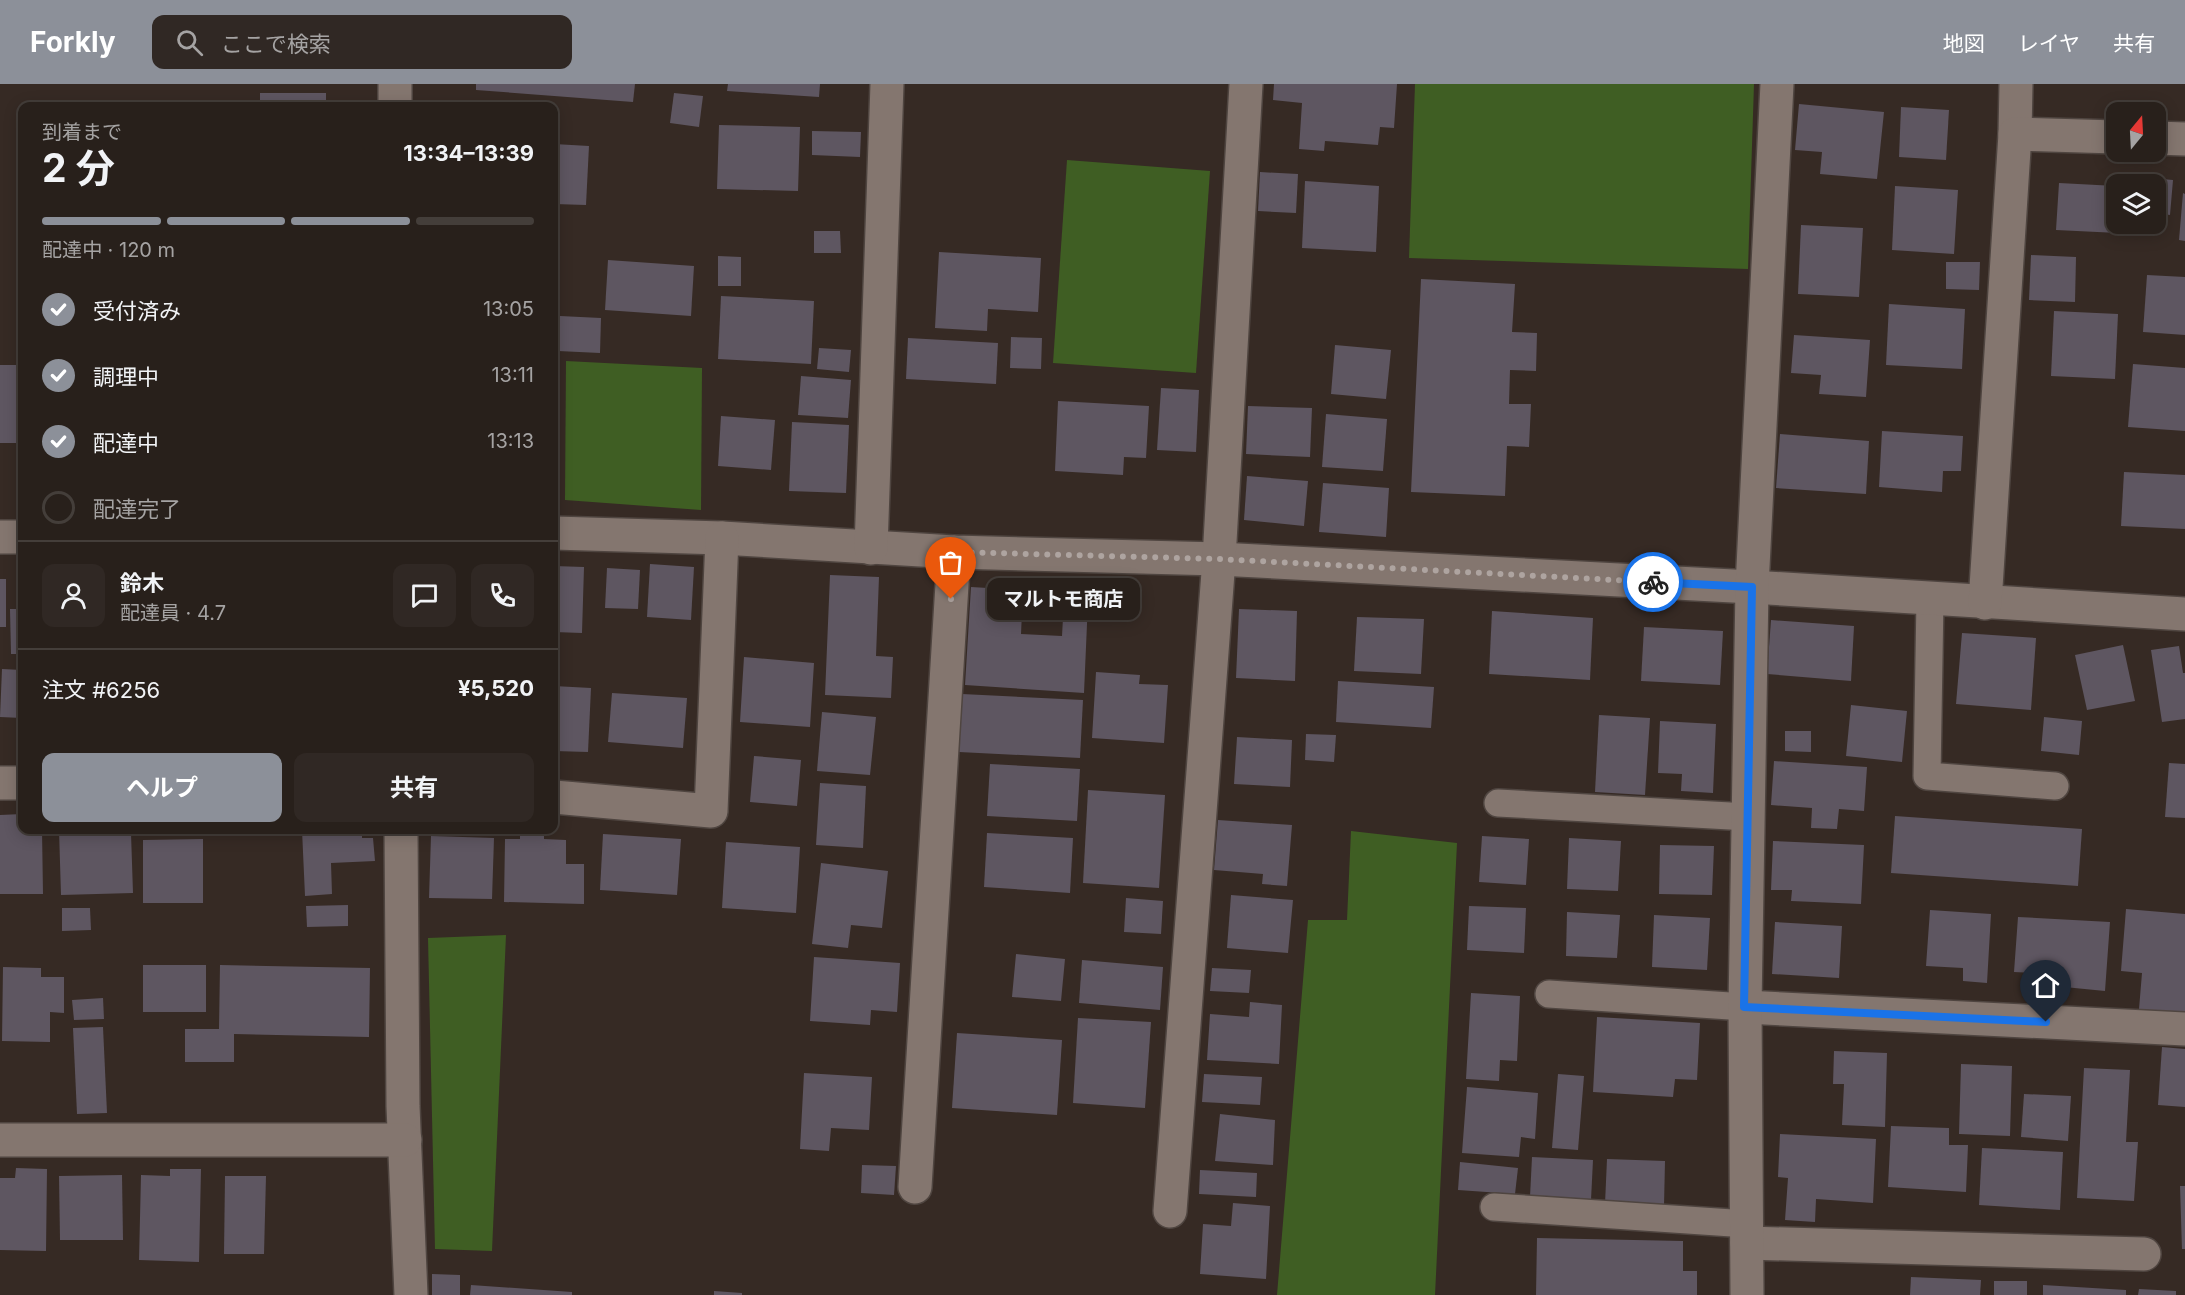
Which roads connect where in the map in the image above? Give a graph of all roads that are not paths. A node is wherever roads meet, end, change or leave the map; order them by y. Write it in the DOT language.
graph roads {
  1 [pos="395,84"];
  2 [pos="887,84"];
  3 [pos="1246,84"];
  4 [pos="1778,84"];
  5 [pos="2016,84"];
  6 [pos="395,102"];
  7 [pos="2015,134"];
  8 [pos="2106,137"];
  9 [pos="2166,138"];
  10 [pos="2185,139"];
  11 [pos="558,533"];
  12 [pos="0,537"];
  13 [pos="18,537"];
  14 [pos="722,538"];
  15 [pos="871,548"];
  16 [pos="954,552"];
  17 [pos="1219,559"];
  18 [pos="1752,587"];
  19 [pos="1930,599"];
  20 [pos="1985,603"];
  21 [pos="2185,614"];
  22 [pos="0,783"];
  23 [pos="18,783"];
  24 [pos="2055,786"];
  25 [pos="558,797"];
  26 [pos="1498,804"];
  27 [pos="1748,817"];
  28 [pos="400,834"];
  29 [pos="1549,994"];
  30 [pos="1744,1007"];
  31 [pos="2185,1029"];
  32 [pos="0,1140"];
  33 [pos="405,1140"];
  34 [pos="915,1187"];
  35 [pos="1494,1207"];
  36 [pos="1170,1211"];
  37 [pos="1747,1233"];
  38 [pos="2145,1254"];
  39 [pos="411,1295"];
  40 [pos="1747,1295"];
  1 -- 6 [label="street"];
  2 -- 15 [label="street"];
  3 -- 17 [label="street"];
  4 -- 18 [label="street"];
  5 -- 7 [label="street"];
  7 -- 8 [label="street"];
  7 -- 20 [label="street"];
  9 -- 10 [label="street"];
  11 -- 14 [label="street"];
  12 -- 13 [label="street"];
  14 -- 15 [label="street"];
  14 -- 25 [label="street"];
  15 -- 16 [label="street"];
  16 -- 17 [label="street"];
  16 -- 34 [label="street"];
  17 -- 18 [label="street"];
  17 -- 36 [label="street"];
  18 -- 19 [label="street"];
  18 -- 27 [label="street"];
  19 -- 20 [label="street"];
  19 -- 24 [label="lane"];
  20 -- 21 [label="street"];
  22 -- 23 [label="street"];
  26 -- 27 [label="lane"];
  27 -- 30 [label="street"];
  28 -- 33 [label="street"];
  29 -- 30 [label="lane"];
  30 -- 31 [label="street"];
  30 -- 37 [label="street"];
  32 -- 33 [label="street"];
  33 -- 39 [label="street"];
  35 -- 37 [label="lane"];
  37 -- 38 [label="street"];
  37 -- 40 [label="street"];
}
